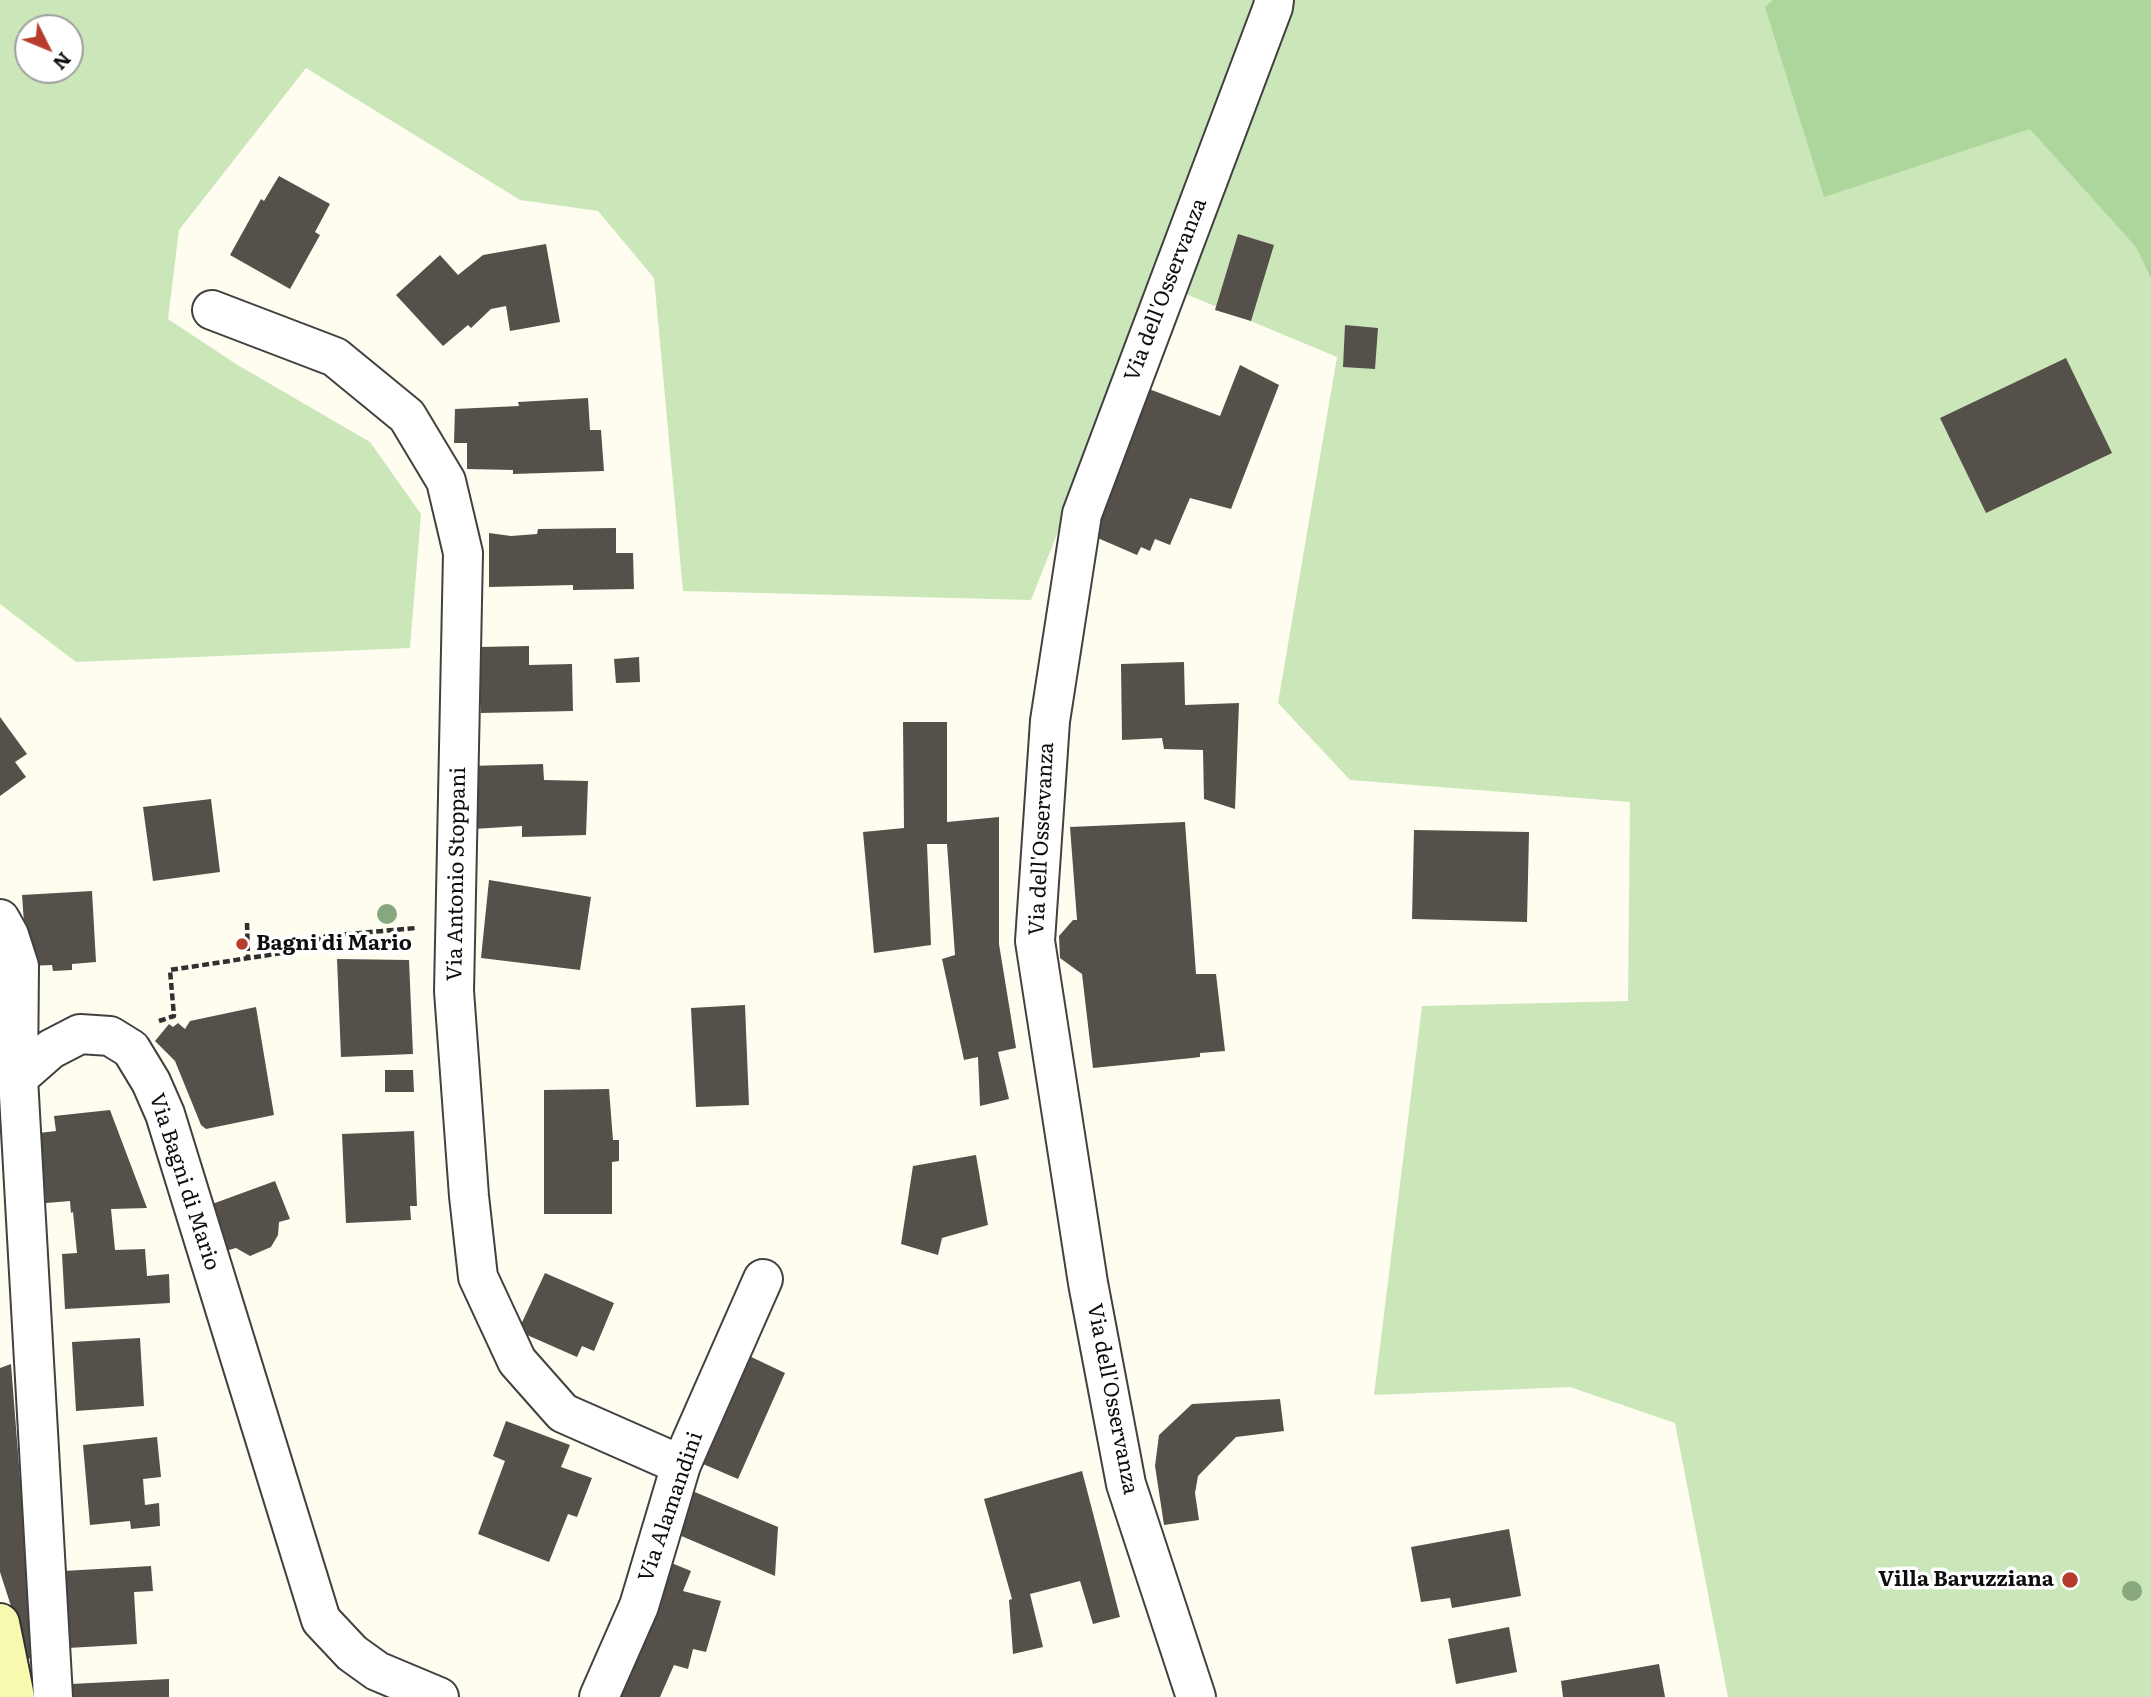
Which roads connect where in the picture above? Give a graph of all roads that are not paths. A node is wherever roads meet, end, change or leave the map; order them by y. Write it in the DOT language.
graph roads {
  1 [pos="1274,0"];
  2 [pos="212,310"];
  3 [pos="0,919"];
  4 [pos="18,1078"];
  5 [pos="763,1279"];
  6 [pos="681,1465"];
  7 [pos="0,1623"];
  8 [pos="15,1697"];
  9 [pos="53,1697"];
  10 [pos="439,1697"];
  11 [pos="599,1697"];
  12 [pos="1196,1697"];
  1 -- 12 [label="street, Via dell'Osservanza"];
  2 -- 6 [label="street, Via Antonio Stoppani"];
  3 -- 4 [label="street"];
  4 -- 9 [label="street"];
  4 -- 10 [label="street, Via Bagni di Mario"];
  5 -- 6 [label="street, Via Alamandini"];
  6 -- 11 [label="street, Via Alamandini"];
  7 -- 8 [label="main road"];
}
